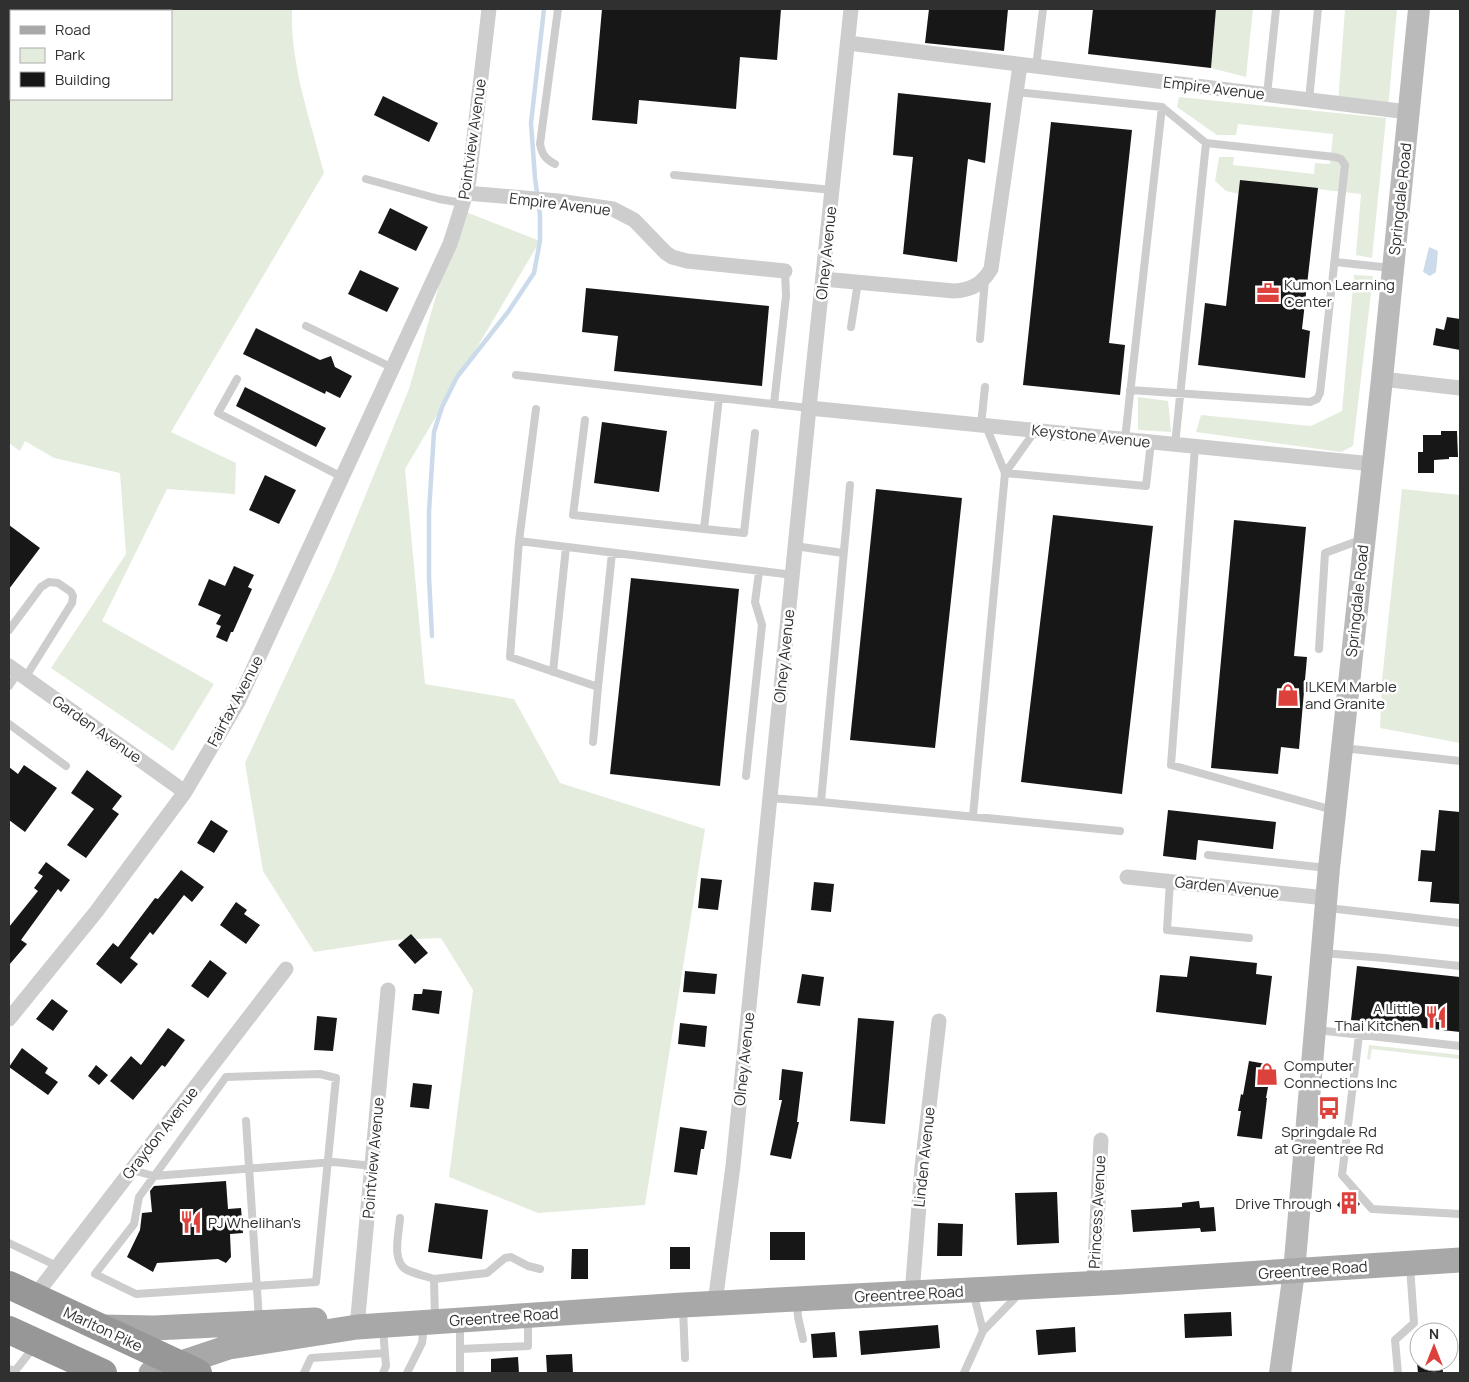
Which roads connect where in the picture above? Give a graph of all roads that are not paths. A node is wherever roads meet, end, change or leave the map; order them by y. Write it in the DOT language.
graph roads {
  1 [pos="489,9"];
  2 [pos="558,9"];
  3 [pos="851,9"];
  4 [pos="1043,9"];
  5 [pos="1276,9"];
  6 [pos="1318,9"];
  7 [pos="1419,9"];
  8 [pos="848,43"];
  9 [pos="1020,65"];
  10 [pos="1036,66"];
  11 [pos="1016,92"];
  12 [pos="1267,95"];
  13 [pos="1309,100"];
  14 [pos="1162,107"];
  15 [pos="1408,112"];
  16 [pos="1206,144"];
  17 [pos="555,164"];
  18 [pos="674,175"];
  19 [pos="366,179"];
  20 [pos="833,190"];
  21 [pos="465,198"];
  22 [pos="1335,262"];
  23 [pos="1393,268"];
  24 [pos="785,271"];
  25 [pos="823,279"];
  26 [pos="985,279"];
  27 [pos="858,282"];
  28 [pos="306,326"];
  29 [pos="851,327"];
  30 [pos="980,339"];
  31 [pos="402,348"];
  32 [pos="393,368"];
  33 [pos="516,375"];
  34 [pos="237,379"];
  35 [pos="1382,379"];
  36 [pos="985,387"];
  37 [pos="1460,388"];
  38 [pos="1130,390"];
  39 [pos="1180,394"];
  40 [pos="718,398"];
  41 [pos="774,404"];
  42 [pos="809,408"];
  43 [pos="536,409"];
  44 [pos="585,420"];
  45 [pos="983,425"];
  46 [pos="1034,430"];
  47 [pos="755,433"];
  48 [pos="1125,439"];
  49 [pos="1151,442"];
  50 [pos="1175,445"];
  51 [pos="1195,446"];
  52 [pos="1373,464"];
  53 [pos="1005,473"];
  54 [pos="342,477"];
  55 [pos="850,485"];
  56 [pos="704,529"];
  57 [pos="1364,538"];
  58 [pos="519,542"];
  59 [pos="795,546"];
  60 [pos="566,547"];
  61 [pos="612,553"];
  62 [pos="843,553"];
  63 [pos="759,572"];
  64 [pos="793,575"];
  65 [pos="9,630"];
  66 [pos="1319,649"];
  67 [pos="553,672"];
  68 [pos="17,673"];
  69 [pos="9,686"];
  70 [pos="598,687"];
  71 [pos="9,724"];
  72 [pos="593,742"];
  73 [pos="1341,748"];
  74 [pos="1460,761"];
  75 [pos="66,766"];
  76 [pos="746,776"];
  77 [pos="185,792"];
  78 [pos="770,798"];
  79 [pos="820,802"];
  80 [pos="1335,810"];
  81 [pos="973,816"];
  82 [pos="1120,831"];
  83 [pos="1208,855"];
  84 [pos="1329,868"];
  85 [pos="1127,877"];
  86 [pos="1170,881"];
  87 [pos="1326,902"];
  88 [pos="1460,923"];
  89 [pos="1249,938"];
  90 [pos="1322,953"];
  91 [pos="1460,966"];
  92 [pos="286,969"];
  93 [pos="388,990"];
  94 [pos="9,1018"];
  95 [pos="939,1021"];
  96 [pos="1315,1030"];
  97 [pos="1359,1035"];
  98 [pos="1460,1046"];
  99 [pos="246,1121"];
  100 [pos="1101,1140"];
  101 [pos="328,1162"];
  102 [pos="372,1166"];
  103 [pos="249,1168"];
  104 [pos="132,1170"];
  105 [pos="154,1176"];
  106 [pos="1460,1214"];
  107 [pos="400,1218"];
  108 [pos="9,1245"];
  109 [pos="1460,1260"];
  110 [pos="1410,1264"];
  111 [pos="58,1266"];
  112 [pos="540,1269"];
  113 [pos="1294,1272"];
  114 [pos="434,1279"];
  115 [pos="1094,1284"];
  116 [pos="9,1286"];
  117 [pos="256,1286"];
  118 [pos="1026,1287"];
  119 [pos="973,1290"];
  120 [pos="912,1294"];
  121 [pos="34,1297"];
  122 [pos="797,1300"];
  123 [pos="715,1303"];
  124 [pos="683,1305"];
  125 [pos="528,1315"];
  126 [pos="460,1320"];
  127 [pos="430,1322"];
  128 [pos="383,1325"];
  129 [pos="97,1327"];
  130 [pos="357,1327"];
  131 [pos="9,1330"];
  132 [pos="983,1331"];
  133 [pos="259,1333"];
  134 [pos="803,1339"];
  135 [pos="37,1343"];
  136 [pos="460,1349"];
  137 [pos="385,1353"];
  138 [pos="685,1358"];
  139 [pos="188,1368"];
  140 [pos="13,1371"];
  141 [pos="103,1373"];
  142 [pos="150,1373"];
  143 [pos="304,1373"];
  144 [pos="383,1373"];
  145 [pos="407,1373"];
  146 [pos="460,1373"];
  147 [pos="964,1373"];
  148 [pos="1280,1373"];
  149 [pos="1398,1373"];
  1 -- 21 [label="street, Pointview Avenue"];
  2 -- 17 [label="lane"];
  3 -- 8 [label="street, Olney Avenue"];
  4 -- 10 [label="lane"];
  5 -- 12 [label="lane"];
  6 -- 13 [label="lane"];
  7 -- 15 [label="main road, Springdale Road"];
  8 -- 9 [label="street, Empire Avenue"];
  8 -- 20 [label="street, Olney Avenue"];
  9 -- 10 [label="street, Empire Avenue"];
  9 -- 11 [label="street"];
  10 -- 12 [label="street, Empire Avenue"];
  11 -- 14 [label="lane"];
  11 -- 26 [label="street"];
  12 -- 13 [label="street, Empire Avenue"];
  13 -- 15 [label="street, Empire Avenue"];
  14 -- 16 [label="lane"];
  14 -- 38 [label="lane"];
  15 -- 23 [label="main road, Springdale Road"];
  16 -- 22 [label="lane"];
  16 -- 39 [label="lane"];
  18 -- 20 [label="lane"];
  19 -- 21 [label="lane"];
  20 -- 25 [label="street, Olney Avenue"];
  21 -- 24 [label="street, Empire Avenue"];
  21 -- 31 [label="street, Pointview Avenue"];
  22 -- 23 [label="lane"];
  22 -- 39 [label="lane"];
  23 -- 35 [label="main road, Springdale Road"];
  24 -- 41 [label="lane"];
  25 -- 27 [label="street"];
  25 -- 42 [label="street, Olney Avenue"];
  26 -- 27 [label="street"];
  26 -- 30 [label="lane"];
  27 -- 29 [label="lane"];
  28 -- 32 [label="lane"];
  31 -- 32 [label="street, Fairfax Avenue"];
  32 -- 54 [label="street, Fairfax Avenue"];
  33 -- 40 [label="lane"];
  34 -- 54 [label="lane"];
  35 -- 37 [label="street"];
  35 -- 52 [label="main road, Springdale Road"];
  36 -- 45 [label="lane"];
  38 -- 39 [label="lane"];
  38 -- 48 [label="lane"];
  39 -- 50 [label="lane"];
  40 -- 41 [label="lane"];
  40 -- 56 [label="lane"];
  41 -- 42 [label="lane"];
  42 -- 45 [label="street, Keystone Avenue"];
  42 -- 59 [label="street, Olney Avenue"];
  43 -- 58 [label="lane"];
  44 -- 56 [label="lane"];
  45 -- 46 [label="street, Keystone Avenue"];
  45 -- 53 [label="lane"];
  46 -- 48 [label="street, Keystone Avenue"];
  46 -- 53 [label="lane"];
  47 -- 56 [label="lane"];
  48 -- 49 [label="street, Keystone Avenue"];
  49 -- 50 [label="street, Keystone Avenue"];
  49 -- 53 [label="lane"];
  50 -- 51 [label="street, Keystone Avenue"];
  51 -- 52 [label="street, Keystone Avenue"];
  51 -- 80 [label="lane"];
  52 -- 57 [label="main road, Springdale Road"];
  53 -- 81 [label="lane"];
  54 -- 77 [label="street, Fairfax Avenue"];
  55 -- 62 [label="lane"];
  57 -- 66 [label="lane"];
  57 -- 73 [label="main road, Springdale Road"];
  58 -- 60 [label="lane"];
  58 -- 67 [label="lane"];
  59 -- 62 [label="lane"];
  59 -- 64 [label="street, Olney Avenue"];
  60 -- 61 [label="lane"];
  60 -- 67 [label="lane"];
  61 -- 63 [label="lane"];
  61 -- 70 [label="lane"];
  62 -- 79 [label="lane"];
  63 -- 64 [label="lane"];
  63 -- 76 [label="lane"];
  64 -- 78 [label="street, Olney Avenue"];
  65 -- 68 [label="lane"];
  67 -- 70 [label="lane"];
  68 -- 69 [label="lane"];
  68 -- 77 [label="street, Garden Avenue"];
  70 -- 72 [label="lane"];
  71 -- 75 [label="lane"];
  73 -- 74 [label="lane"];
  73 -- 80 [label="main road, Springdale Road"];
  77 -- 94 [label="street, Fairfax Avenue"];
  78 -- 79 [label="lane"];
  78 -- 123 [label="street, Olney Avenue"];
  79 -- 81 [label="lane"];
  80 -- 84 [label="main road, Springdale Road"];
  81 -- 82 [label="lane"];
  83 -- 84 [label="lane"];
  84 -- 87 [label="main road, Springdale Road"];
  85 -- 86 [label="street, Garden Avenue"];
  86 -- 87 [label="street, Garden Avenue"];
  86 -- 89 [label="lane"];
  87 -- 88 [label="lane"];
  87 -- 90 [label="main road, Springdale Road"];
  90 -- 91 [label="lane"];
  90 -- 96 [label="main road, Springdale Road"];
  92 -- 104 [label="street, Graydon Avenue"];
  93 -- 102 [label="street, Pointview Avenue"];
  95 -- 120 [label="street, Linden Avenue"];
  96 -- 97 [label="lane"];
  96 -- 113 [label="main road, Springdale Road"];
  97 -- 98 [label="lane"];
  97 -- 106 [label="lane"];
  99 -- 103 [label="lane"];
  100 -- 115 [label="street, Princess Avenue"];
  101 -- 102 [label="lane"];
  101 -- 103 [label="lane"];
  101 -- 105 [label="lane"];
  101 -- 117 [label="lane"];
  102 -- 130 [label="street, Pointview Avenue"];
  103 -- 105 [label="lane"];
  103 -- 117 [label="lane"];
  104 -- 105 [label="lane"];
  104 -- 111 [label="street, Graydon Avenue"];
  105 -- 117 [label="lane"];
  107 -- 114 [label="lane"];
  108 -- 111 [label="lane"];
  109 -- 110 [label="main road, Greentree Road"];
  110 -- 113 [label="main road, Greentree Road"];
  110 -- 149 [label="lane"];
  111 -- 121 [label="street, Graydon Avenue"];
  112 -- 114 [label="lane"];
  113 -- 115 [label="main road, Greentree Road"];
  113 -- 148 [label="main road, Springdale Road"];
  114 -- 127 [label="lane"];
  115 -- 118 [label="main road, Greentree Road"];
  116 -- 121 [label="highway, Marlton Pike"];
  117 -- 133 [label="lane"];
  118 -- 119 [label="main road, Greentree Road"];
  118 -- 132 [label="lane"];
  119 -- 120 [label="main road, Greentree Road"];
  119 -- 132 [label="lane"];
  120 -- 122 [label="main road, Greentree Road"];
  121 -- 129 [label="highway, Marlton Pike"];
  122 -- 123 [label="main road, Greentree Road"];
  122 -- 134 [label="lane"];
  123 -- 124 [label="main road, Greentree Road"];
  124 -- 125 [label="main road, Greentree Road"];
  124 -- 138 [label="lane"];
  125 -- 126 [label="main road, Greentree Road"];
  125 -- 136 [label="lane"];
  126 -- 127 [label="main road, Greentree Road"];
  126 -- 136 [label="lane"];
  127 -- 128 [label="main road, Greentree Road"];
  127 -- 145 [label="lane"];
  128 -- 130 [label="main road, Greentree Road"];
  128 -- 137 [label="lane"];
  129 -- 133 [label="main road, Greentree Road"];
  129 -- 139 [label="highway, Marlton Pike"];
  130 -- 133 [label="main road, Greentree Road"];
  131 -- 135 [label="highway"];
  132 -- 147 [label="lane"];
  133 -- 139 [label="main road, Greentree Road"];
  135 -- 140 [label="lane"];
  135 -- 141 [label="highway"];
  136 -- 146 [label="lane"];
  137 -- 143 [label="lane"];
  137 -- 144 [label="lane"];
  139 -- 142 [label="main road, Greentree Road"];
}
